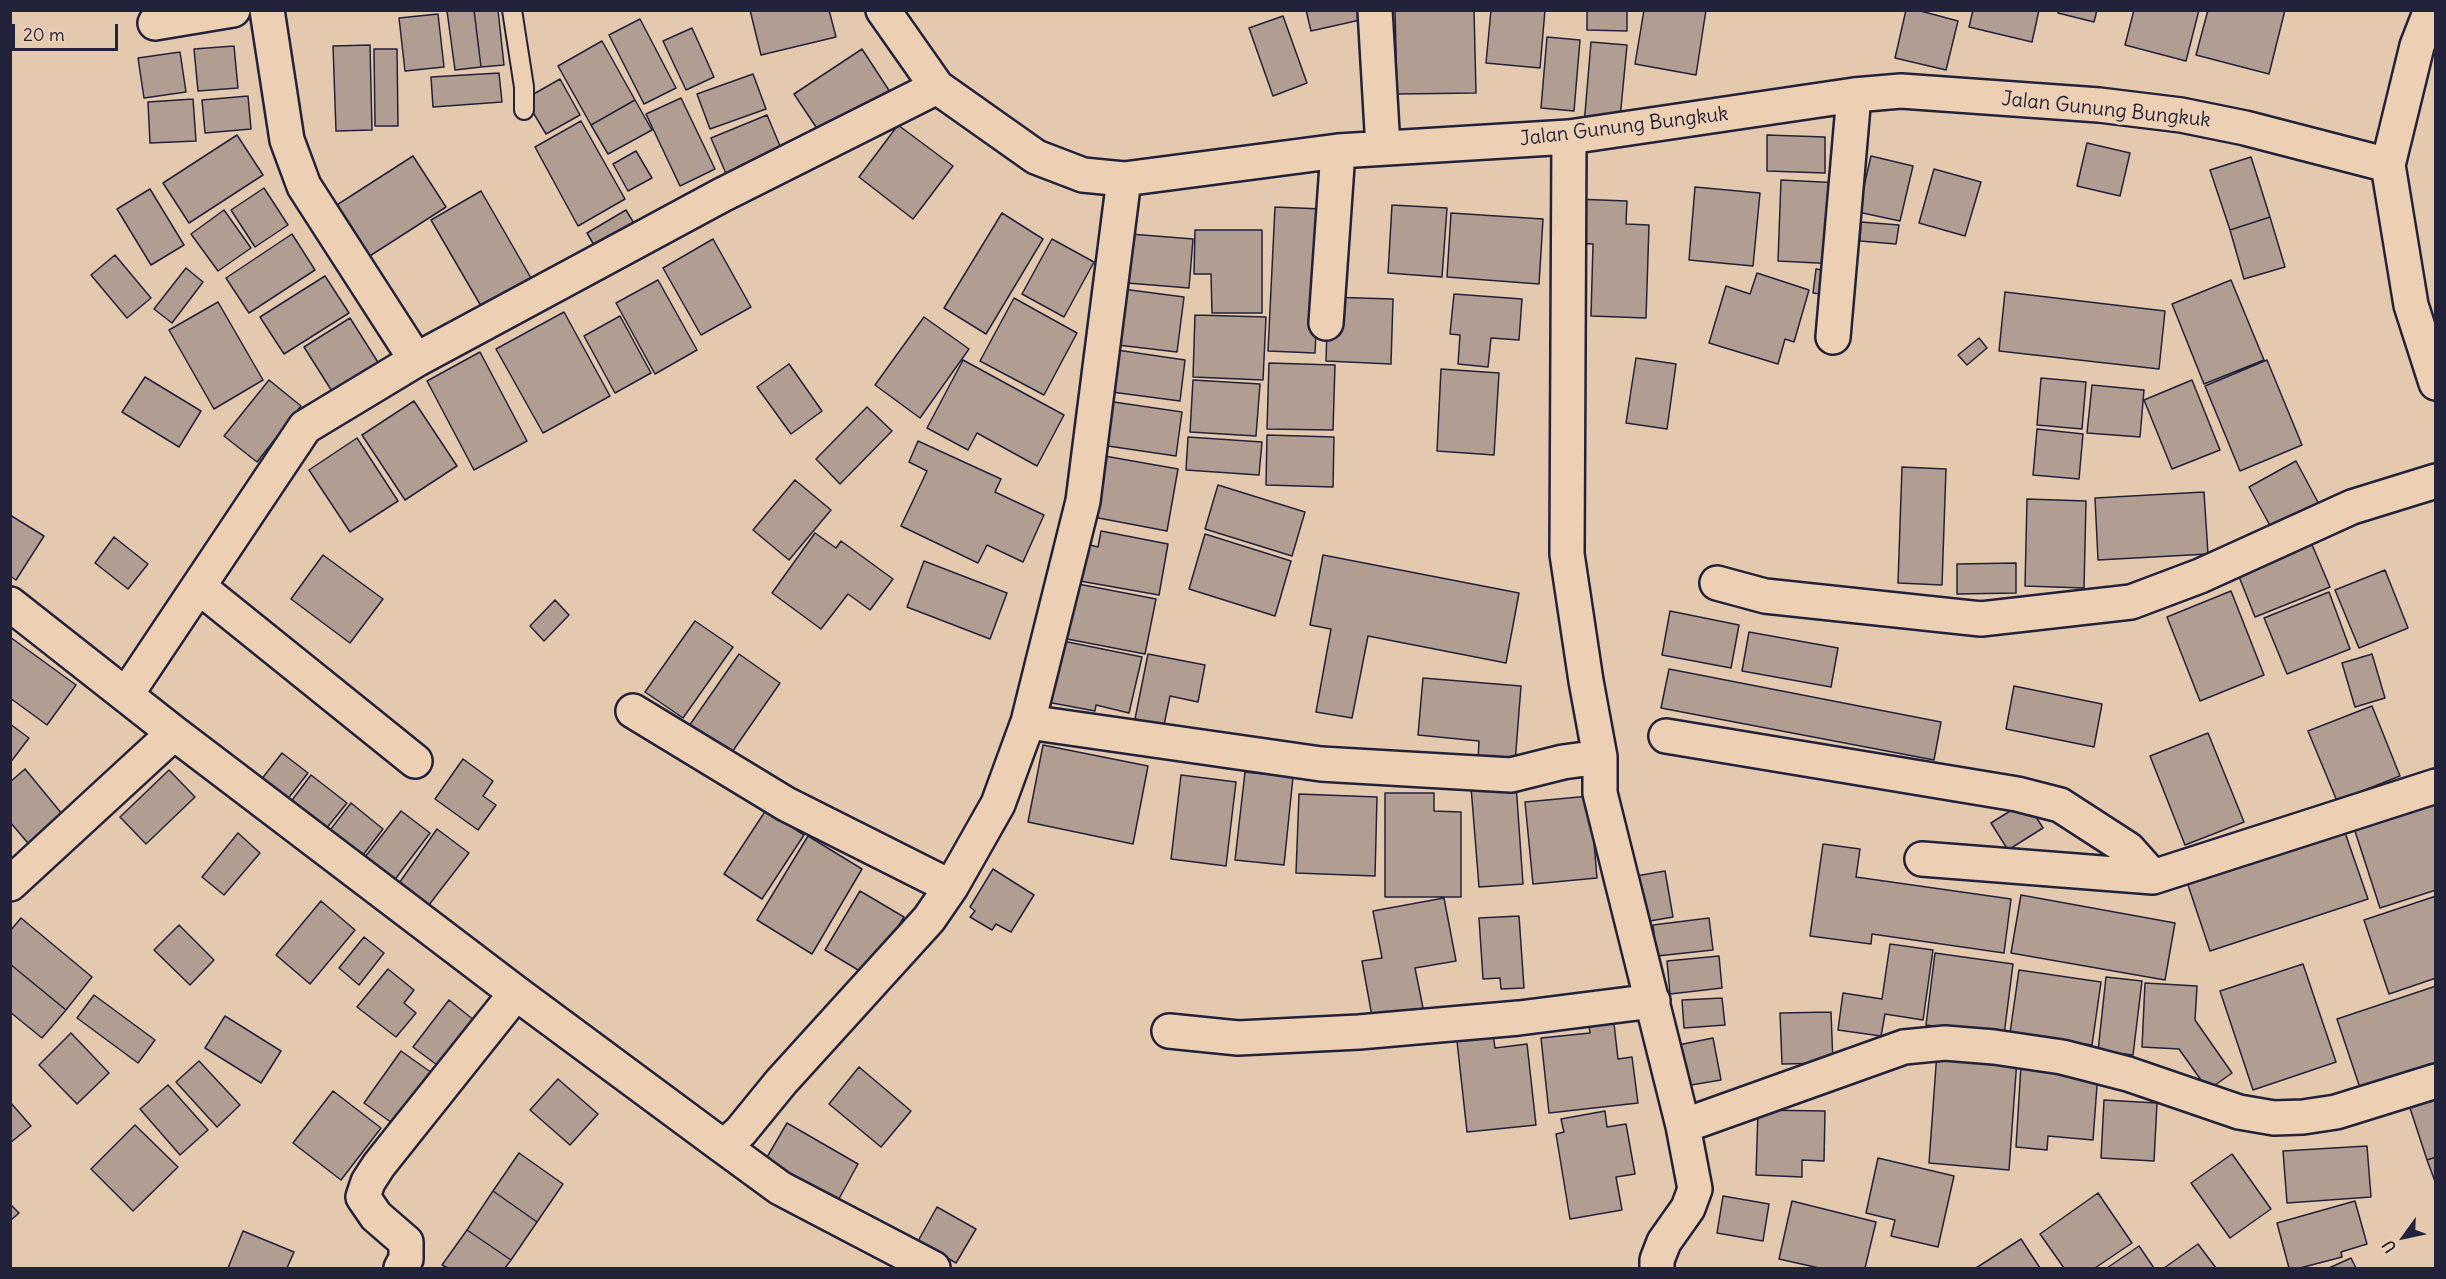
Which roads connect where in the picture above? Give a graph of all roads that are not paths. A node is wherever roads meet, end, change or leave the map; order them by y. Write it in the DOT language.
graph roads {
  1 [pos="233,10"];
  2 [pos="267,10"];
  3 [pos="512,10"];
  4 [pos="883,10"];
  5 [pos="1375,10"];
  6 [pos="2431,10"];
  7 [pos="155,23"];
  8 [pos="937,87"];
  9 [pos="1854,95"];
  10 [pos="524,110"];
  11 [pos="1569,137"];
  12 [pos="1383,148"];
  13 [pos="1338,151"];
  14 [pos="2388,165"];
  15 [pos="1124,179"];
  16 [pos="1326,324"];
  17 [pos="1833,337"];
  18 [pos="416,360"];
  19 [pos="2436,383"];
  20 [pos="2436,481"];
  21 [pos="1717,583"];
  22 [pos="199,587"];
  23 [pos="10,604"];
  24 [pos="131,687"];
  25 [pos="633,711"];
  26 [pos="1028,722"];
  27 [pos="174,733"];
  28 [pos="1666,736"];
  29 [pos="1600,757"];
  30 [pos="415,761"];
  31 [pos="2436,786"];
  32 [pos="1922,859"];
  33 [pos="2153,877"];
  34 [pos="10,884"];
  35 [pos="951,887"];
  36 [pos="516,993"];
  37 [pos="1653,1001"];
  38 [pos="1169,1031"];
  39 [pos="2436,1081"];
  40 [pos="1683,1126"];
  41 [pos="732,1140"];
  42 [pos="401,1269"];
  43 [pos="933,1269"];
  44 [pos="1657,1269"];
  1 -- 7 [label="street"];
  2 -- 18 [label="street"];
  3 -- 10 [label="lane"];
  4 -- 8 [label="street, Jalan Gunung Bungkuk"];
  5 -- 12 [label="street"];
  6 -- 14 [label="street"];
  8 -- 15 [label="street, Jalan Gunung Bungkuk"];
  8 -- 18 [label="street"];
  9 -- 11 [label="street, Jalan Gunung Bungkuk"];
  9 -- 14 [label="street, Jalan Gunung Bungkuk"];
  9 -- 17 [label="street"];
  11 -- 12 [label="street, Jalan Gunung Bungkuk"];
  11 -- 29 [label="street"];
  12 -- 13 [label="street, Jalan Gunung Bungkuk"];
  13 -- 15 [label="street, Jalan Gunung Bungkuk"];
  13 -- 16 [label="street"];
  14 -- 19 [label="street"];
  15 -- 26 [label="street"];
  18 -- 22 [label="street"];
  20 -- 21 [label="street"];
  22 -- 24 [label="street"];
  22 -- 30 [label="street"];
  23 -- 24 [label="street"];
  24 -- 27 [label="street"];
  25 -- 35 [label="street"];
  26 -- 29 [label="street"];
  26 -- 35 [label="street"];
  27 -- 34 [label="street"];
  27 -- 36 [label="street"];
  28 -- 33 [label="street"];
  29 -- 37 [label="street"];
  31 -- 33 [label="street"];
  32 -- 33 [label="street"];
  35 -- 41 [label="street"];
  36 -- 41 [label="street"];
  36 -- 42 [label="street"];
  37 -- 38 [label="street"];
  37 -- 40 [label="street"];
  39 -- 40 [label="street"];
  40 -- 44 [label="street"];
  41 -- 43 [label="street"];
}
